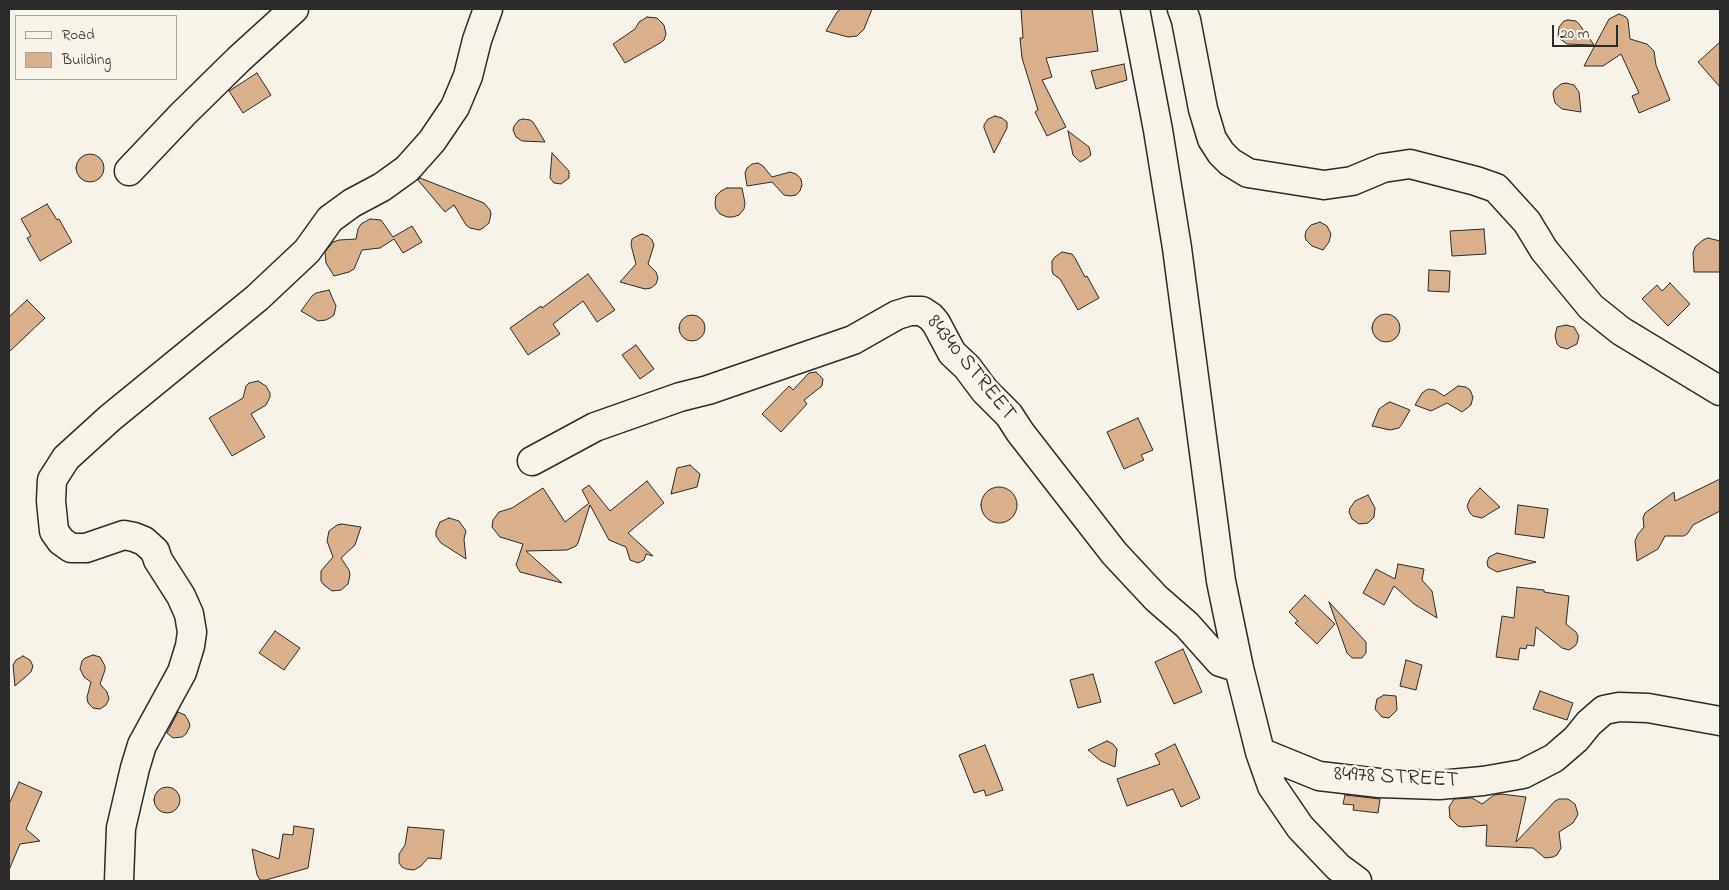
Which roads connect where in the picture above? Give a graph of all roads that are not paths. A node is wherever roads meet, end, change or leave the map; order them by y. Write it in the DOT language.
graph roads {
  1 [pos="294,9"];
  2 [pos="488,9"];
  3 [pos="1135,9"];
  4 [pos="1182,9"];
  5 [pos="130,171"];
  6 [pos="1720,391"];
  7 [pos="532,461"];
  8 [pos="1238,668"];
  9 [pos="1720,721"];
  10 [pos="1260,752"];
  11 [pos="118,881"];
  12 [pos="1357,881"];
  1 -- 5 [label="street"];
  2 -- 11 [label="street"];
  3 -- 8 [label="street"];
  4 -- 6 [label="street"];
  7 -- 8 [label="street, 84340 STREET"];
  8 -- 10 [label="street"];
  9 -- 10 [label="street, 84978 STREET"];
  10 -- 12 [label="street"];
}
